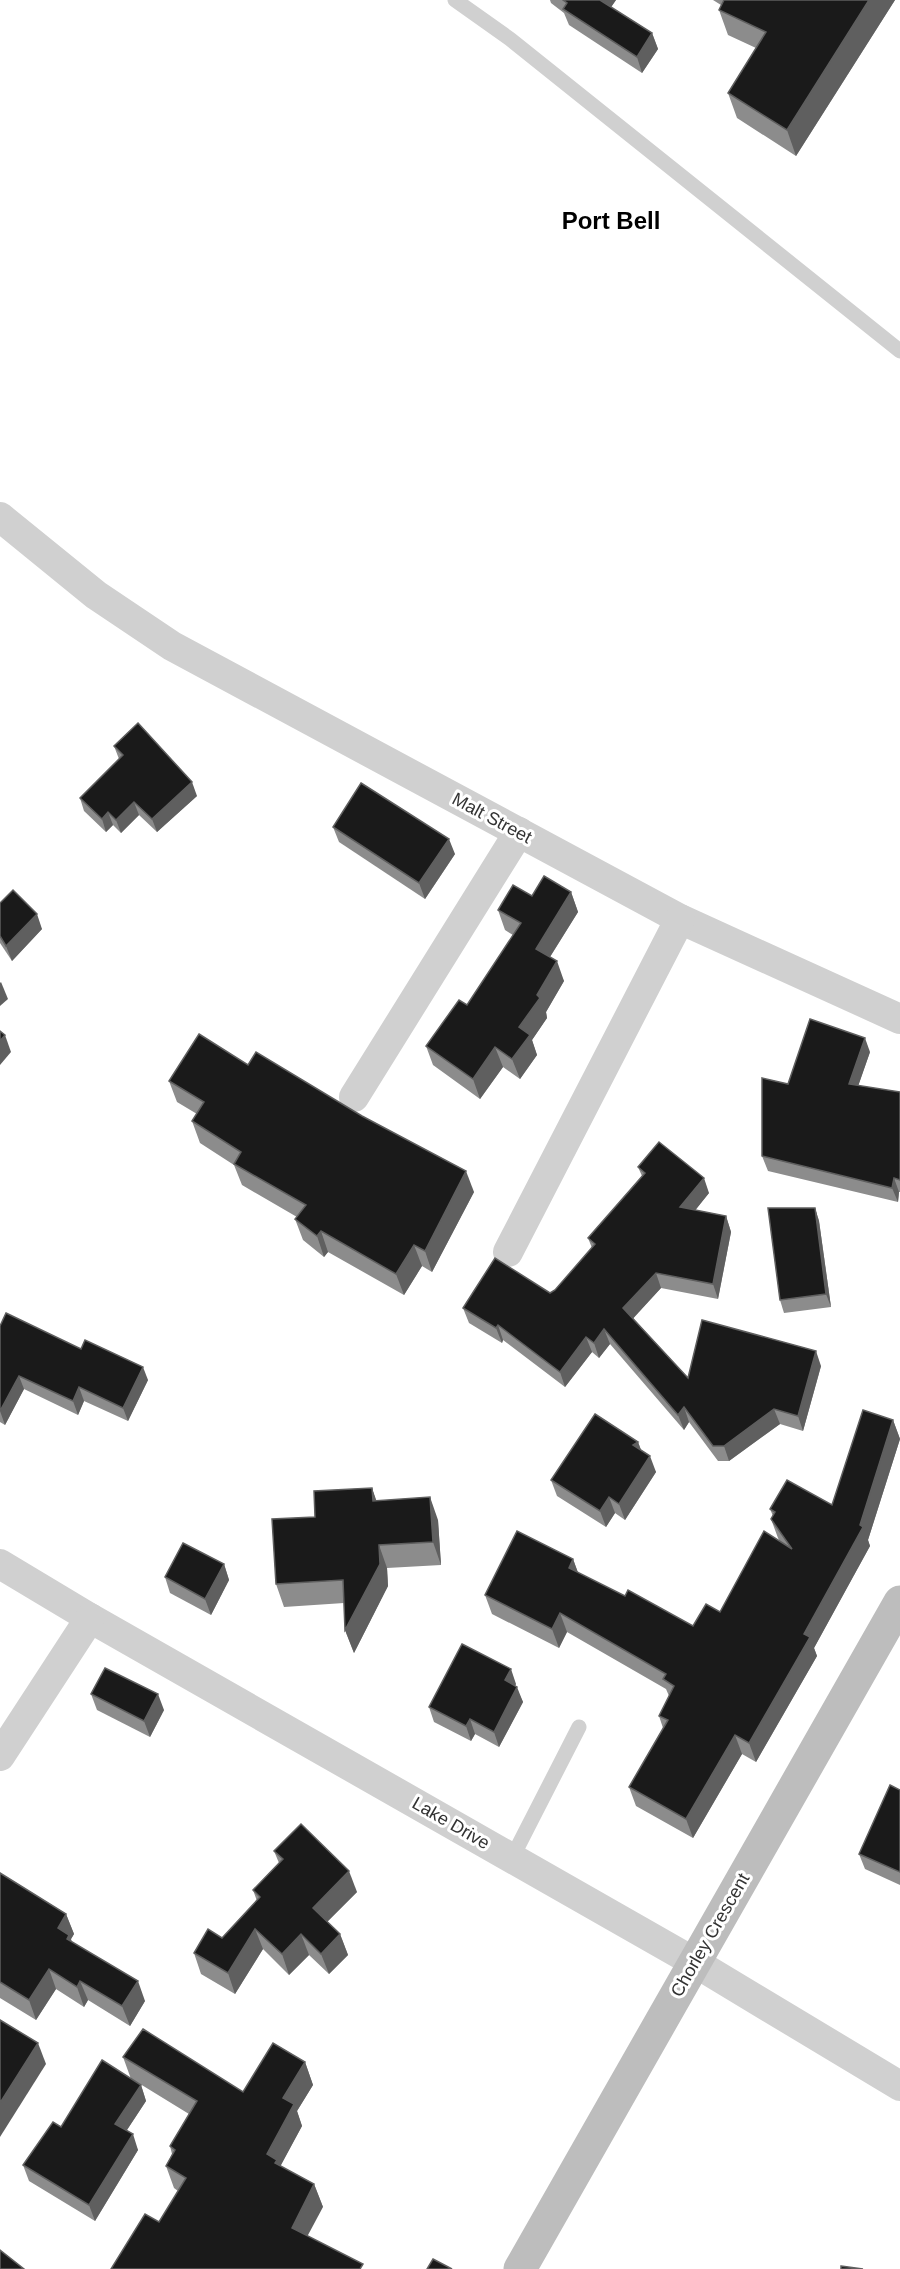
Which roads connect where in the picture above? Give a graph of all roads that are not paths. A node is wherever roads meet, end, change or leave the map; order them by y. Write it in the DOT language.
graph roads {
  1 [pos="455,0"];
  2 [pos="900,351"];
  3 [pos="0,517"];
  4 [pos="519,832"];
  5 [pos="680,919"];
  6 [pos="900,1018"];
  7 [pos="354,1097"];
  8 [pos="508,1252"];
  9 [pos="0,1564"];
  10 [pos="900,1602"];
  11 [pos="90,1618"];
  12 [pos="579,1727"];
  13 [pos="0,1756"];
  14 [pos="512,1858"];
  15 [pos="694,1962"];
  16 [pos="900,2086"];
  17 [pos="520,2269"];
  1 -- 2 [label="lane"];
  3 -- 4 [label="street, Malt Street"];
  4 -- 5 [label="street, Malt Street"];
  4 -- 7 [label="street"];
  5 -- 6 [label="street, Malt Street"];
  5 -- 8 [label="street"];
  9 -- 11 [label="street, Lake Drive"];
  10 -- 15 [label="main road, Chorley Crescent"];
  11 -- 13 [label="street"];
  11 -- 14 [label="street, Lake Drive"];
  12 -- 14 [label="lane"];
  14 -- 15 [label="street, Lake Drive"];
  15 -- 16 [label="street, Lake Drive"];
  15 -- 17 [label="main road, Chorley Crescent"];
}
